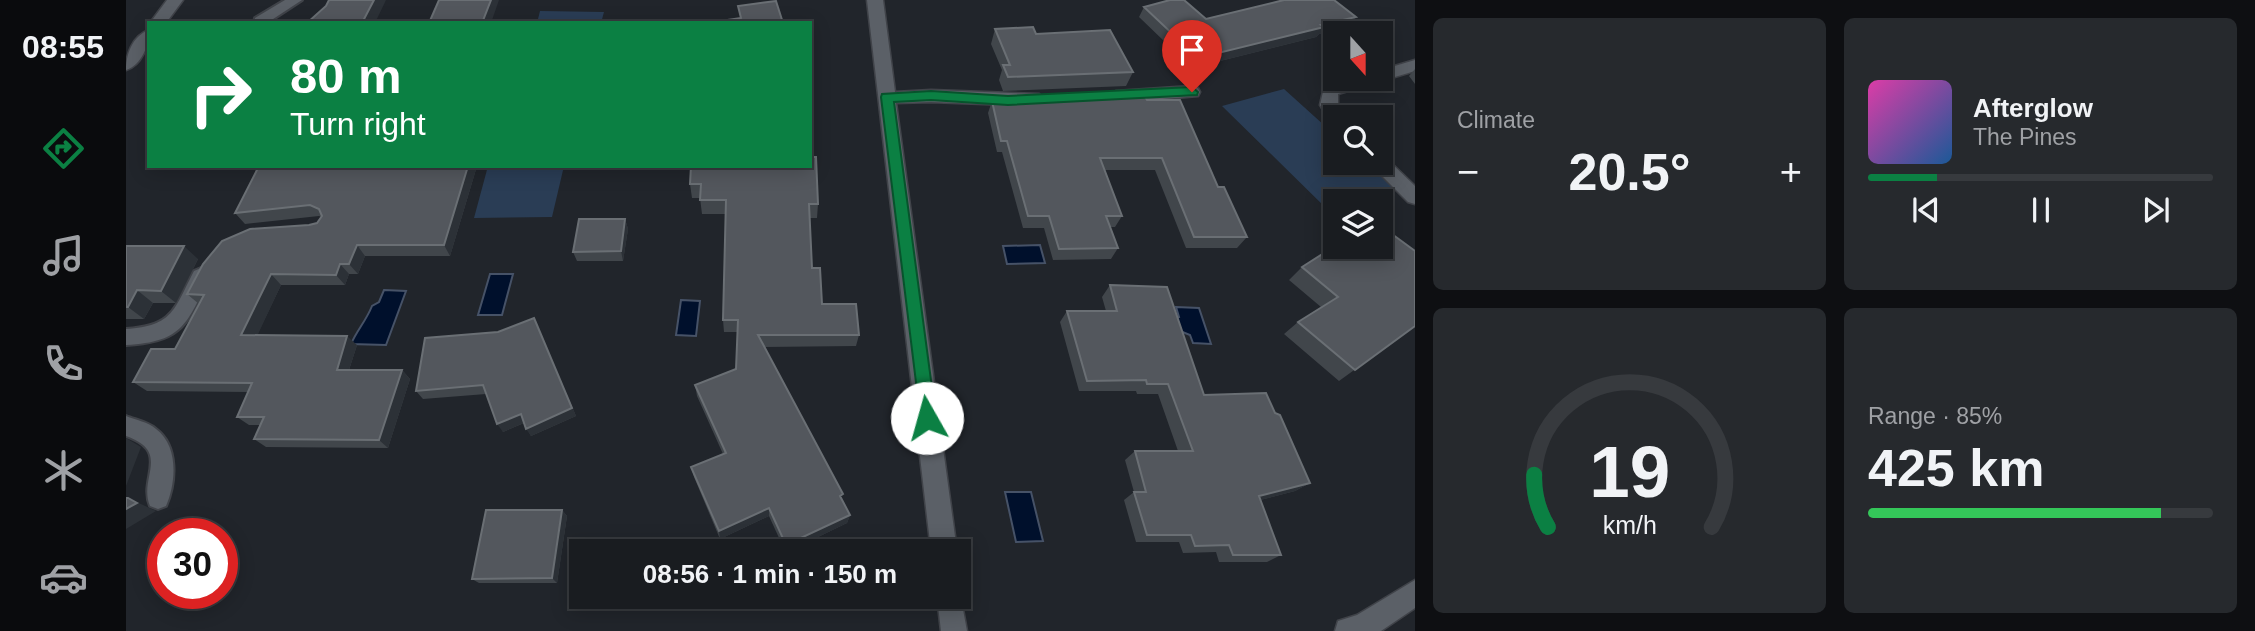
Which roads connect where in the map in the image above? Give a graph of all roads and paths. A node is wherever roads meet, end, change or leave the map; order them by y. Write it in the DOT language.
graph roads {
  1 [pos="176,0"];
  2 [pos="295,0"];
  3 [pos="875,0"];
  4 [pos="160,21"];
  5 [pos="262,21"];
  6 [pos="147,38"];
  7 [pos="126,65"];
  8 [pos="1415,65"];
  9 [pos="1393,72"];
  10 [pos="1192,92"];
  11 [pos="887,97"];
  12 [pos="1096,98"];
  13 [pos="1059,99"];
  14 [pos="1392,175"];
  15 [pos="1415,197"];
  16 [pos="209,260"];
  17 [pos="126,337"];
  18 [pos="126,426"];
  19 [pos="158,498"];
  20 [pos="942,539"];
  21 [pos="1415,593"];
  22 [pos="951,609"];
  23 [pos="954,631"];
  24 [pos="1348,631"];
  1 -- 4 [label="street"];
  2 -- 5 [label="lane"];
  3 -- 11 [label="street"];
  6 -- 7 [label="street"];
  8 -- 9 [label="street"];
  10 -- 12 [label="street"];
  11 -- 13 [label="street"];
  11 -- 20 [label="street"];
  14 -- 15 [label="street"];
  16 -- 17 [label="lane"];
  18 -- 19 [label="lane"];
  21 -- 24 [label="street"];
  22 -- 23 [label="street"];
}
